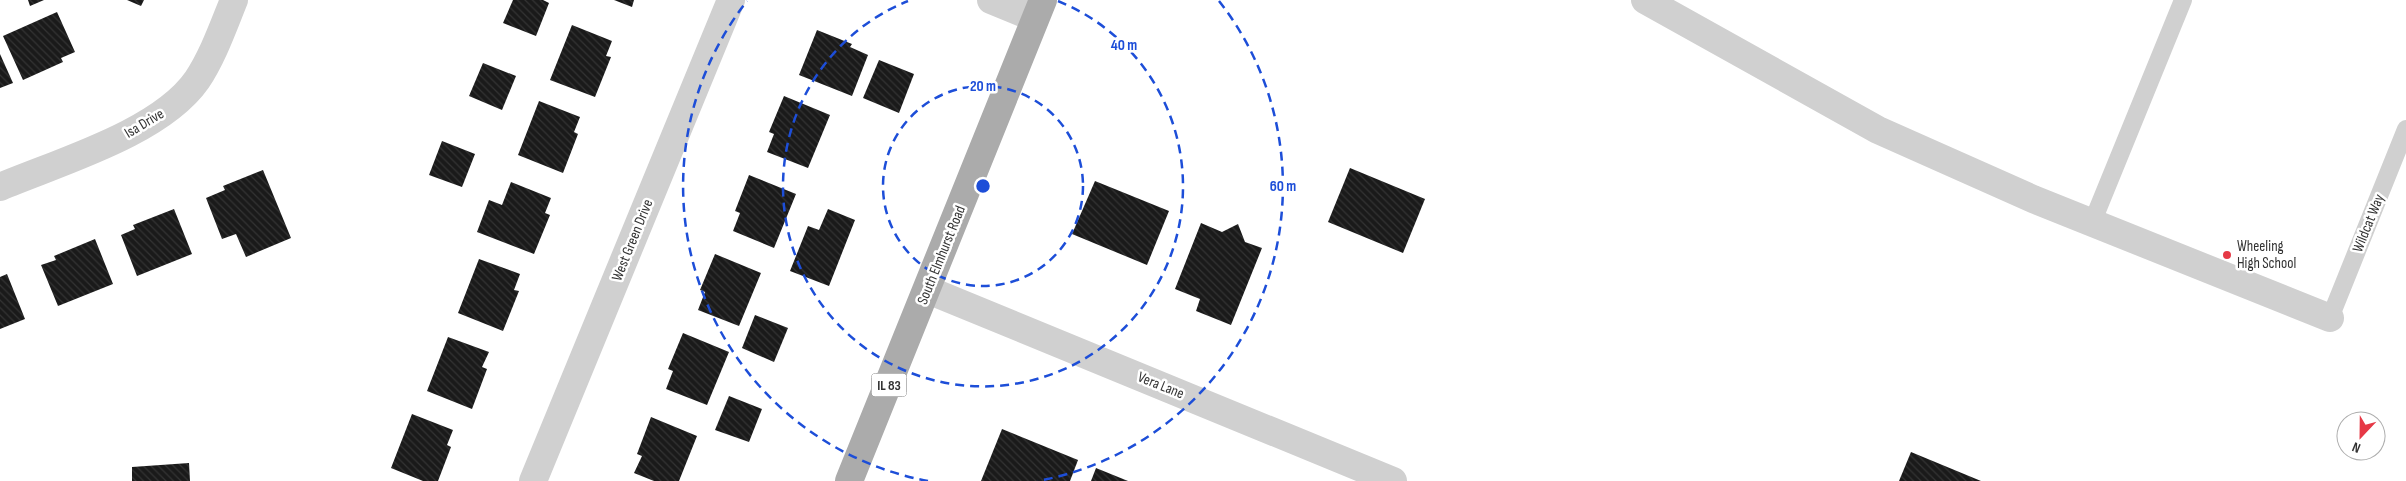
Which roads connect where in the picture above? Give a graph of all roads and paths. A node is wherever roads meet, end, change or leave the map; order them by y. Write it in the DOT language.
graph roads {
  1 [pos="234,0"];
  2 [pos="730,0"];
  3 [pos="991,0"];
  4 [pos="1645,0"];
  5 [pos="2183,0"];
  6 [pos="1039,9"];
  7 [pos="2406,129"];
  8 [pos="0,187"];
  9 [pos="2092,223"];
  10 [pos="928,290"];
  11 [pos="2330,318"];
  12 [pos="533,481"];
  13 [pos="849,481"];
  14 [pos="1394,481"];
  1 -- 8 [label="street, Isa Drive"];
  2 -- 12 [label="street, West Green Drive"];
  3 -- 6 [label="street"];
  4 -- 9 [label="street"];
  5 -- 9 [label="lane"];
  6 -- 10 [label="main road, South Elmhurst Road / IL 83"];
  7 -- 11 [label="lane, Wildcat Way"];
  9 -- 11 [label="street"];
  10 -- 13 [label="main road, South Elmhurst Road / IL 83"];
  10 -- 14 [label="street, Vera Lane"];
}
